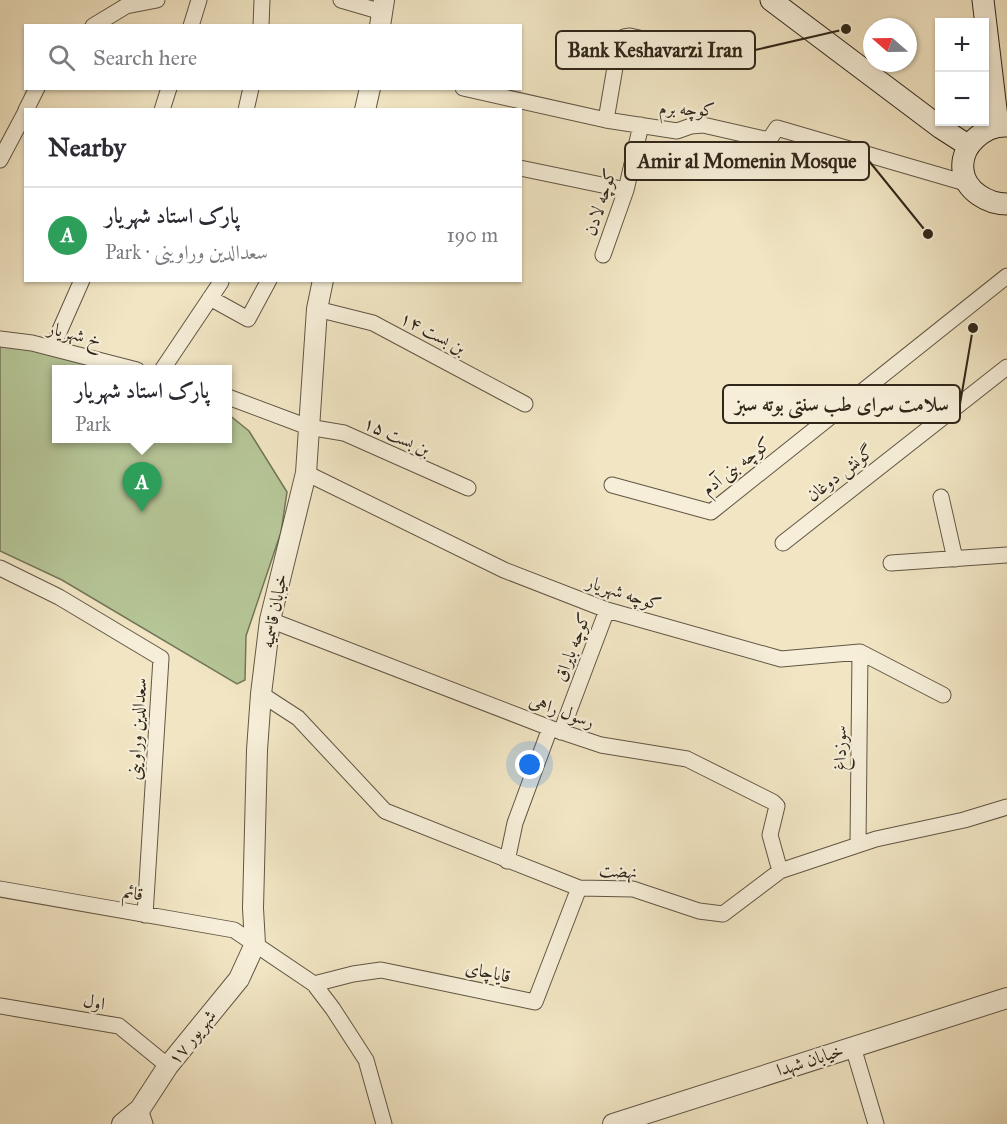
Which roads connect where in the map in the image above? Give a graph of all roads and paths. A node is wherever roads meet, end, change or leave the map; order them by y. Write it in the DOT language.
graph roads {
  1 [pos="157,0"];
  2 [pos="199,0"];
  3 [pos="262,0"];
  4 [pos="341,0"];
  5 [pos="771,0"];
  6 [pos="983,0"];
  7 [pos="382,12"];
  8 [pos="96,24"];
  9 [pos="191,24"];
  10 [pos="261,24"];
  11 [pos="707,54"];
  12 [pos="36,90"];
  13 [pos="168,90"];
  14 [pos="250,90"];
  15 [pos="369,90"];
  16 [pos="473,90"];
  17 [pos="27,108"];
  18 [pos="163,108"];
  19 [pos="246,108"];
  20 [pos="365,108"];
  21 [pos="24,114"];
  22 [pos="606,120"];
  23 [pos="641,125"];
  24 [pos="1003,126"];
  25 [pos="969,146"];
  26 [pos="0,160"];
  27 [pos="522,168"];
  28 [pos="969,184"];
  29 [pos="626,190"];
  30 [pos="1007,204"];
  31 [pos="603,255"];
  32 [pos="1007,276"];
  33 [pos="81,282"];
  34 [pos="220,282"];
  35 [pos="268,282"];
  36 [pos="323,282"];
  37 [pos="210,298"];
  38 [pos="317,309"];
  39 [pos="0,339"];
  40 [pos="52,348"];
  41 [pos="121,365"];
  42 [pos="165,365"];
  43 [pos="1007,367"];
  44 [pos="232,398"];
  45 [pos="525,404"];
  46 [pos="308,427"];
  47 [pos="306,473"];
  48 [pos="612,485"];
  49 [pos="468,488"];
  50 [pos="941,497"];
  51 [pos="783,543"];
  52 [pos="1007,555"];
  53 [pos="955,559"];
  54 [pos="891,563"];
  55 [pos="0,568"];
  56 [pos="607,610"];
  57 [pos="270,620"];
  58 [pos="860,652"];
  59 [pos="261,694"];
  60 [pos="943,695"];
  61 [pos="556,730"];
  62 [pos="1007,807"];
  63 [pos="858,844"];
  64 [pos="507,861"];
  65 [pos="780,871"];
  66 [pos="579,888"];
  67 [pos="0,889"];
  68 [pos="145,915"];
  69 [pos="255,944"];
  70 [pos="314,984"];
  71 [pos="1007,998"];
  72 [pos="0,1006"];
  73 [pos="853,1047"];
  74 [pos="168,1066"];
  75 [pos="142,1116"];
  76 [pos="122,1124"];
  77 [pos="384,1124"];
  78 [pos="613,1124"];
  79 [pos="876,1124"];
  1 -- 8 [label="street"];
  2 -- 9 [label="street"];
  3 -- 10 [label="street"];
  4 -- 7 [label="street"];
  5 -- 25 [label="main road"];
  6 -- 24 [label="main road"];
  11 -- 22 [label="street"];
  12 -- 17 [label="street"];
  13 -- 18 [label="street"];
  14 -- 19 [label="street"];
  15 -- 20 [label="street"];
  16 -- 22 [label="street, کوچه برم"];
  21 -- 26 [label="street"];
  22 -- 23 [label="street, کوچه برم"];
  23 -- 28 [label="street, کوچه برم"];
  23 -- 29 [label="street, کوچه لادن"];
  24 -- 25 [label="main road"];
  25 -- 28 [label="main road"];
  27 -- 29 [label="street"];
  28 -- 30 [label="main road"];
  29 -- 31 [label="street, کوچه لادن"];
  32 -- 48 [label="street, کوچه بنی آدم"];
  33 -- 40 [label="street"];
  34 -- 37 [label="street"];
  35 -- 37 [label="street"];
  36 -- 38 [label="street, خیابان قاسمیه"];
  37 -- 42 [label="street"];
  38 -- 45 [label="street, بن بست ۱۴"];
  38 -- 46 [label="street, خیابان قاسمیه"];
  39 -- 40 [label="street, خ شهریار"];
  40 -- 41 [label="street, خ شهریار"];
  43 -- 51 [label="street, گونش دوغان"];
  44 -- 46 [label="street"];
  46 -- 47 [label="street, خیابان قاسمیه"];
  46 -- 49 [label="street, بن بست ۱۵"];
  47 -- 56 [label="street, کوچه شهریار"];
  47 -- 57 [label="street, خیابان قاسمیه"];
  50 -- 53 [label="street"];
  52 -- 53 [label="street"];
  53 -- 54 [label="street"];
  55 -- 68 [label="street, سعدالدین وراوینی"];
  56 -- 58 [label="street, کوچه شهریار"];
  56 -- 61 [label="street, کوچه بایراق"];
  57 -- 59 [label="street, خیابان قاسمیه"];
  57 -- 61 [label="street, رسول راهی"];
  58 -- 60 [label="street"];
  58 -- 63 [label="street, سوزداغ"];
  59 -- 64 [label="street, نهضت"];
  59 -- 69 [label="street, خیابان قاسمیه"];
  61 -- 64 [label="street, کوچه بایراق"];
  61 -- 65 [label="street, رسول راهی"];
  62 -- 63 [label="street, نهضت"];
  63 -- 65 [label="street, نهضت"];
  64 -- 66 [label="street, نهضت"];
  65 -- 66 [label="street, نهضت"];
  66 -- 70 [label="street, قایاچای"];
  67 -- 68 [label="street, قائم"];
  68 -- 69 [label="street, قائم"];
  69 -- 70 [label="street, قائم"];
  69 -- 74 [label="street, ۱۷ شهریور"];
  70 -- 77 [label="street, قائم"];
  71 -- 73 [label="street, خیابان شهدا"];
  72 -- 74 [label="street, اول"];
  73 -- 78 [label="street, خیابان شهدا"];
  73 -- 79 [label="street"];
  74 -- 75 [label="street, ۱۷ شهریور"];
  75 -- 76 [label="street, ۱۷ شهریور"];
}
